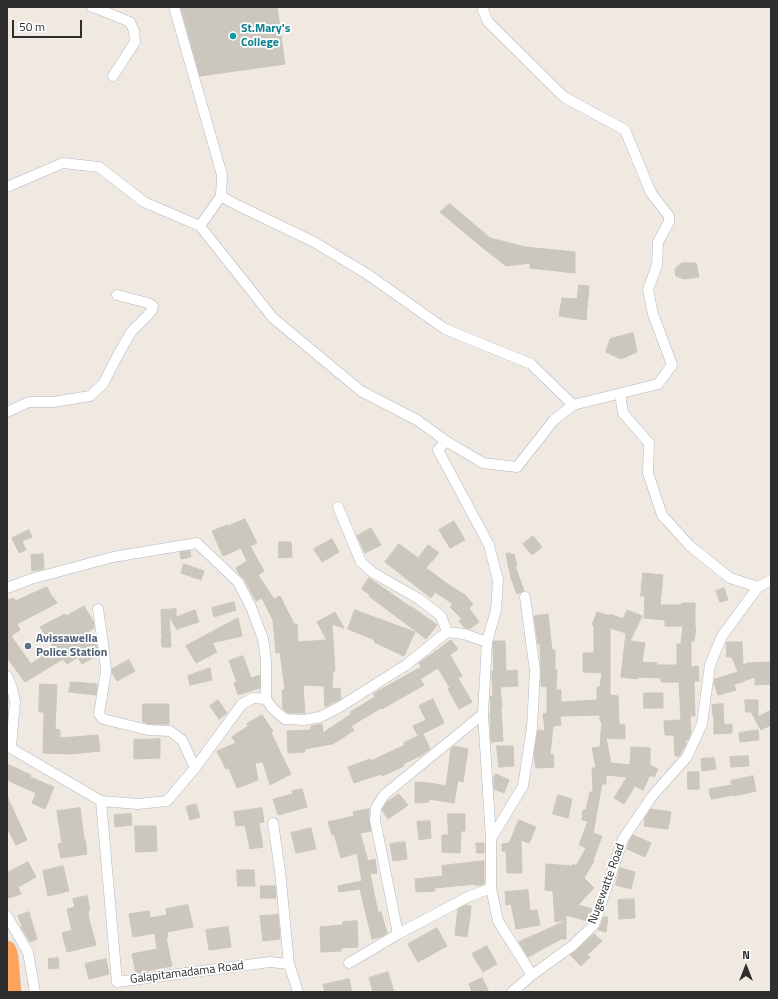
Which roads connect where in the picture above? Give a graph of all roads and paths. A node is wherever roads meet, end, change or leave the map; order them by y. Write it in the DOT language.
graph roads {
  1 [pos="92,7"];
  2 [pos="174,7"];
  3 [pos="484,7"];
  4 [pos="113,76"];
  5 [pos="7,187"];
  6 [pos="221,196"];
  7 [pos="200,226"];
  8 [pos="117,295"];
  9 [pos="621,397"];
  10 [pos="573,405"];
  11 [pos="7,412"];
  12 [pos="446,441"];
  13 [pos="338,507"];
  14 [pos="771,580"];
  15 [pos="758,587"];
  16 [pos="7,588"];
  17 [pos="525,597"];
  18 [pos="98,608"];
  19 [pos="447,632"];
  20 [pos="487,642"];
  21 [pos="7,676"];
  22 [pos="266,699"];
  23 [pos="483,714"];
  24 [pos="9,746"];
  25 [pos="195,768"];
  26 [pos="101,801"];
  27 [pos="272,823"];
  28 [pos="491,839"];
  29 [pos="491,888"];
  30 [pos="7,916"];
  31 [pos="398,934"];
  32 [pos="7,950"];
  33 [pos="349,963"];
  34 [pos="290,964"];
  35 [pos="532,975"];
  36 [pos="117,987"];
  37 [pos="12,992"];
  38 [pos="35,992"];
  39 [pos="298,992"];
  40 [pos="512,992"];
  1 -- 4 [label="street"];
  2 -- 6 [label="street"];
  3 -- 9 [label="street"];
  5 -- 7 [label="street"];
  6 -- 7 [label="street"];
  6 -- 10 [label="street"];
  7 -- 12 [label="street"];
  8 -- 11 [label="street"];
  9 -- 10 [label="street"];
  9 -- 15 [label="street"];
  10 -- 12 [label="street"];
  12 -- 20 [label="street"];
  13 -- 19 [label="street"];
  14 -- 15 [label="street"];
  15 -- 35 [label="street, Nugewatte Road"];
  16 -- 22 [label="street"];
  17 -- 28 [label="street"];
  18 -- 25 [label="street"];
  19 -- 20 [label="street"];
  19 -- 22 [label="street"];
  20 -- 23 [label="street"];
  21 -- 24 [label="street"];
  22 -- 25 [label="street"];
  23 -- 28 [label="street"];
  23 -- 31 [label="street"];
  24 -- 26 [label="street"];
  25 -- 26 [label="street"];
  26 -- 36 [label="street, Galapitamadama Road"];
  27 -- 34 [label="street"];
  28 -- 29 [label="street"];
  29 -- 31 [label="street"];
  29 -- 35 [label="street"];
  30 -- 38 [label="street"];
  31 -- 33 [label="street"];
  32 -- 37 [label="highway"];
  34 -- 36 [label="street, Galapitamadama Road"];
  34 -- 39 [label="street"];
  35 -- 40 [label="street, Nugewatte Road"];
}
